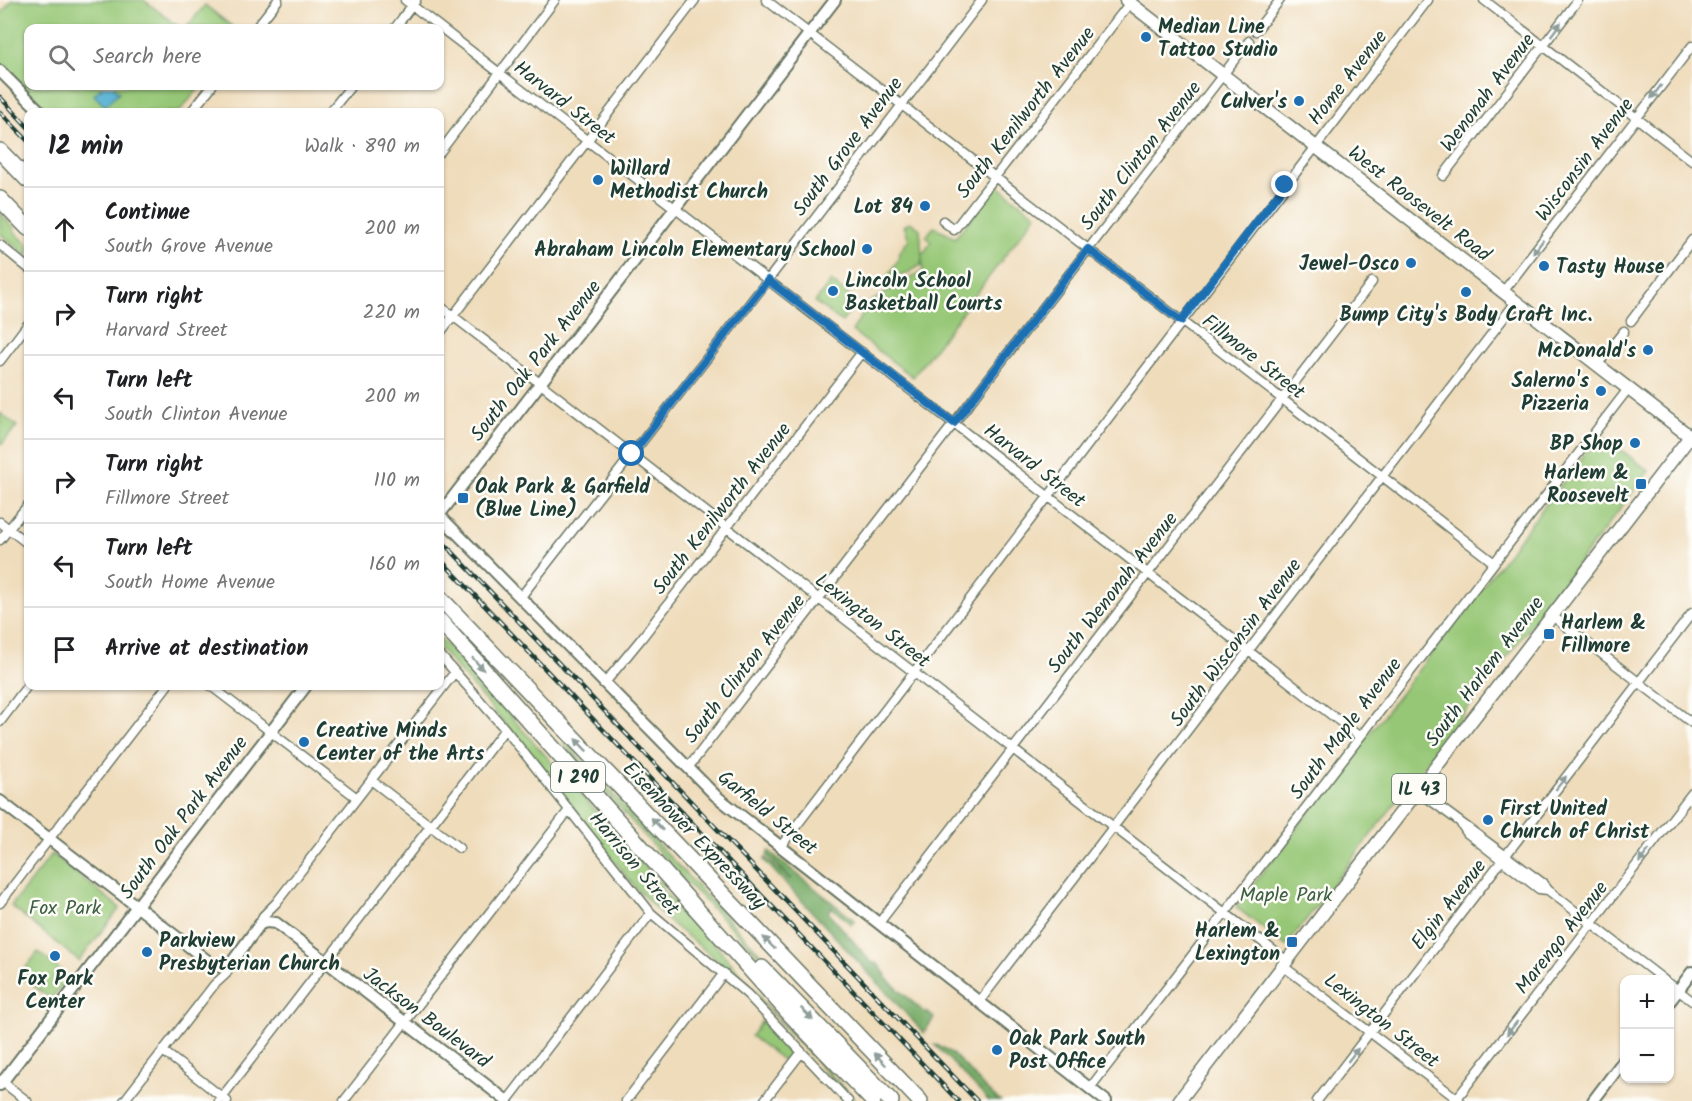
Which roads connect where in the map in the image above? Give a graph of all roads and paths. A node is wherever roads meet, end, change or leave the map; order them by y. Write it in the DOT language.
graph roads {
  1 [pos="278,0"];
  2 [pos="555,0"];
  3 [pos="695,0"];
  4 [pos="766,0"];
  5 [pos="835,0"];
  6 [pos="982,0"];
  7 [pos="1280,0"];
  8 [pos="1428,0"];
  9 [pos="1484,0"];
  10 [pos="1578,0"];
  11 [pos="1129,1"];
  12 [pos="411,2"];
  13 [pos="259,24"];
  14 [pos="397,24"];
  15 [pos="439,24"];
  16 [pos="444,28"];
  17 [pos="1256,31"];
  18 [pos="809,33"];
  19 [pos="1249,41"];
  20 [pos="1543,46"];
  21 [pos="1692,46"];
  22 [pos="0,70"];
  23 [pos="500,73"];
  24 [pos="1222,75"];
  25 [pos="209,90"];
  26 [pos="348,90"];
  27 [pos="901,105"];
  28 [pos="37,108"];
  29 [pos="194,108"];
  30 [pos="333,108"];
  31 [pos="1637,118"];
  32 [pos="588,140"];
  33 [pos="1315,146"];
  34 [pos="444,147"];
  35 [pos="0,151"];
  36 [pos="1692,161"];
  37 [pos="24,176"];
  38 [pos="1443,176"];
  39 [pos="995,177"];
  40 [pos="0,199"];
  41 [pos="675,207"];
  42 [pos="943,221"];
  43 [pos="24,224"];
  44 [pos="1692,240"];
  45 [pos="0,245"];
  46 [pos="1088,249"];
  47 [pos="24,265"];
  48 [pos="768,280"];
  49 [pos="1372,282"];
  50 [pos="1503,292"];
  51 [pos="1516,302"];
  52 [pos="444,309"];
  53 [pos="453,316"];
  54 [pos="1181,321"];
  55 [pos="1631,321"];
  56 [pos="444,328"];
  57 [pos="24,329"];
  58 [pos="1624,331"];
  59 [pos="862,352"];
  60 [pos="0,361"];
  61 [pos="1598,365"];
  62 [pos="540,383"];
  63 [pos="1628,389"];
  64 [pos="1282,399"];
  65 [pos="954,423"];
  66 [pos="1691,437"];
  67 [pos="632,454"];
  68 [pos="1383,476"];
  69 [pos="1048,496"];
  70 [pos="24,510"];
  71 [pos="444,510"];
  72 [pos="444,519"];
  73 [pos="0,522"];
  74 [pos="727,528"];
  75 [pos="9,529"];
  76 [pos="0,540"];
  77 [pos="24,541"];
  78 [pos="1493,562"];
  79 [pos="1148,573"];
  80 [pos="520,598"];
  81 [pos="819,599"];
  82 [pos="444,602"];
  83 [pos="1692,613"];
  84 [pos="1551,615"];
  85 [pos="444,625"];
  86 [pos="1248,651"];
  87 [pos="444,660"];
  88 [pos="455,672"];
  89 [pos="914,672"];
  90 [pos="1639,682"];
  91 [pos="604,684"];
  92 [pos="444,686"];
  93 [pos="24,690"];
  94 [pos="164,690"];
  95 [pos="216,690"];
  96 [pos="303,690"];
  97 [pos="441,690"];
  98 [pos="0,722"];
  99 [pos="1692,723"];
  100 [pos="505,729"];
  101 [pos="271,732"];
  102 [pos="1360,737"];
  103 [pos="1013,749"];
  104 [pos="688,768"];
  105 [pos="371,780"];
  106 [pos="1418,790"];
  107 [pos="1692,794"];
  108 [pos="357,798"];
  109 [pos="0,801"];
  110 [pos="569,810"];
  111 [pos="430,826"];
  112 [pos="1114,827"];
  113 [pos="49,839"];
  114 [pos="781,846"];
  115 [pos="459,848"];
  116 [pos="1504,858"];
  117 [pos="0,903"];
  118 [pos="137,906"];
  119 [pos="651,913"];
  120 [pos="1226,913"];
  121 [pos="263,923"];
  122 [pos="879,923"];
  123 [pos="1592,924"];
  124 [pos="717,932"];
  125 [pos="326,962"];
  126 [pos="1285,963"];
  127 [pos="226,966"];
  128 [pos="1692,972"];
  129 [pos="724,973"];
  130 [pos="1658,975"];
  131 [pos="810,985"];
  132 [pos="1674,987"];
  133 [pos="1692,1001"];
  134 [pos="980,1002"];
  135 [pos="405,1022"];
  136 [pos="1370,1032"];
  137 [pos="163,1051"];
  138 [pos="801,1053"];
  139 [pos="1620,1065"];
  140 [pos="1,1082"];
  141 [pos="1090,1088"];
  142 [pos="223,1100"];
  143 [pos="1457,1100"];
  144 [pos="27,1101"];
  145 [pos="124,1101"];
  146 [pos="344,1101"];
  147 [pos="507,1101"];
  148 [pos="626,1101"];
  149 [pos="764,1101"];
  150 [pos="848,1101"];
  151 [pos="873,1101"];
  152 [pos="891,1101"];
  153 [pos="902,1101"];
  154 [pos="920,1101"];
  155 [pos="1106,1101"];
  156 [pos="1179,1101"];
  157 [pos="1317,1101"];
  158 [pos="1593,1101"];
  1 -- 13 [label="street"];
  2 -- 23 [label="street"];
  3 -- 32 [label="street"];
  4 -- 18 [label="street, Fillmore Street"];
  5 -- 18 [label="street, South Oak Park Avenue"];
  6 -- 27 [label="street, South Grove Avenue"];
  7 -- 17 [label="street"];
  8 -- 33 [label="street, Home Avenue"];
  9 -- 20 [label="street"];
  20 -- 10 [label="street, Wenonah Avenue, one-way"];
  11 -- 24 [label="main road, West Roosevelt Road"];
  11 -- 39 [label="street, South Kenilworth Avenue"];
  12 -- 14 [label="street"];
  12 -- 15 [label="street, Harvard Street"];
  16 -- 23 [label="street, Harvard Street"];
  18 -- 27 [label="street, Fillmore Street"];
  18 -- 41 [label="street, South Oak Park Avenue"];
  19 -- 24 [label="street, South Clinton Avenue"];
  20 -- 31 [label="street"];
  20 -- 38 [label="street, Wenonah Avenue"];
  21 -- 31 [label="street, Wisconsin Avenue, one-way"];
  22 -- 28 [label="street"];
  23 -- 32 [label="street, Harvard Street"];
  23 -- 34 [label="street"];
  24 -- 33 [label="main road, West Roosevelt Road"];
  24 -- 46 [label="street, South Clinton Avenue"];
  25 -- 29 [label="street"];
  26 -- 30 [label="street"];
  27 -- 39 [label="street, Fillmore Street"];
  27 -- 48 [label="street, South Grove Avenue"];
  31 -- 36 [label="street"];
  31 -- 50 [label="street, Wisconsin Avenue, one-way"];
  32 -- 41 [label="street, Harvard Street"];
  32 -- 53 [label="street"];
  33 -- 50 [label="main road, West Roosevelt Road"];
  33 -- 54 [label="street, Home Avenue"];
  35 -- 37 [label="highway"];
  39 -- 42 [label="street, South Kenilworth Avenue"];
  39 -- 46 [label="street, Fillmore Street"];
  40 -- 43 [label="highway"];
  41 -- 48 [label="street, Harvard Street"];
  41 -- 62 [label="street, South Oak Park Avenue"];
  44 -- 55 [label="street"];
  45 -- 47 [label="street"];
  46 -- 54 [label="street, Fillmore Street"];
  46 -- 65 [label="street, South Clinton Avenue"];
  48 -- 59 [label="street, Harvard Street"];
  48 -- 67 [label="street, South Grove Avenue"];
  49 -- 64 [label="street, South Wenonah Avenue"];
  50 -- 51 [label="main road, West Roosevelt Road"];
  51 -- 61 [label="main road, West Roosevelt Road"];
  51 -- 68 [label="street, South Wisconsin Avenue"];
  52 -- 53 [label="street, Lexington Street"];
  53 -- 56 [label="street"];
  53 -- 62 [label="street, Lexington Street"];
  54 -- 64 [label="street, Fillmore Street"];
  54 -- 69 [label="street, Home Avenue"];
  57 -- 60 [label="street"];
  58 -- 61 [label="street"];
  59 -- 65 [label="street, Harvard Street"];
  59 -- 74 [label="street, South Kenilworth Avenue"];
  61 -- 63 [label="main road, West Roosevelt Road"];
  62 -- 67 [label="street, Lexington Street"];
  62 -- 71 [label="street, South Oak Park Avenue"];
  63 -- 66 [label="main road, West Roosevelt Road"];
  63 -- 78 [label="street, South Maple Avenue"];
  64 -- 68 [label="street, Fillmore Street"];
  64 -- 79 [label="street, South Wenonah Avenue"];
  65 -- 69 [label="street, Harvard Street"];
  65 -- 81 [label="street, South Clinton Avenue"];
  66 -- 84 [label="main road, South Harlem Avenue / IL 43"];
  67 -- 74 [label="street, Lexington Street"];
  67 -- 80 [label="street, South Grove Avenue"];
  68 -- 78 [label="street, Fillmore Street"];
  68 -- 86 [label="street, South Wisconsin Avenue"];
  69 -- 79 [label="street, Harvard Street"];
  69 -- 89 [label="street, Home Avenue"];
  70 -- 75 [label="street"];
  72 -- 80 [label="street, Garfield Street"];
  73 -- 75 [label="street"];
  74 -- 81 [label="street, Lexington Street"];
  74 -- 91 [label="street, South Kenilworth Avenue"];
  75 -- 76 [label="street"];
  75 -- 77 [label="street"];
  78 -- 102 [label="street, South Maple Avenue"];
  79 -- 86 [label="street, Harvard Street"];
  79 -- 103 [label="street, South Wenonah Avenue"];
  80 -- 91 [label="street, Garfield Street"];
  81 -- 89 [label="street, Lexington Street"];
  81 -- 104 [label="street, South Clinton Avenue"];
  131 -- 82 [label="highway, Eisenhower Expressway / I 290, one-way"];
  83 -- 90 [label="street, Elgin Avenue"];
  84 -- 90 [label="street"];
  84 -- 106 [label="main road, South Harlem Avenue / IL 43"];
  85 -- 124 [label="highway, I 290, one-way"];
  86 -- 102 [label="street, Harvard Street"];
  86 -- 112 [label="street, South Wisconsin Avenue"];
  87 -- 88 [label="street, Harrison Street"];
  88 -- 92 [label="street"];
  88 -- 100 [label="street, Harrison Street"];
  89 -- 103 [label="street, Lexington Street"];
  89 -- 114 [label="street, Home Avenue"];
  90 -- 99 [label="street"];
  116 -- 90 [label="street, Elgin Avenue, one-way"];
  91 -- 104 [label="street, Garfield Street"];
  93 -- 98 [label="street"];
  94 -- 113 [label="street"];
  95 -- 101 [label="street"];
  96 -- 101 [label="street, South Oak Park Avenue"];
  97 -- 105 [label="street"];
  100 -- 110 [label="street, Harrison Street"];
  100 -- 111 [label="street"];
  101 -- 108 [label="street"];
  101 -- 118 [label="street, South Oak Park Avenue"];
  102 -- 120 [label="street, South Maple Avenue"];
  103 -- 112 [label="street, Lexington Street"];
  103 -- 122 [label="street, South Wenonah Avenue"];
  104 -- 114 [label="street, Garfield Street"];
  105 -- 108 [label="street"];
  105 -- 111 [label="street"];
  106 -- 116 [label="street"];
  106 -- 126 [label="main road, South Harlem Avenue / IL 43"];
  107 -- 123 [label="street, Marengo Avenue, one-way"];
  108 -- 121 [label="street"];
  109 -- 113 [label="street"];
  110 -- 119 [label="street, Harrison Street"];
  110 -- 135 [label="street"];
  111 -- 115 [label="street"];
  111 -- 125 [label="street"];
  112 -- 120 [label="street, Lexington Street"];
  112 -- 134 [label="street, South Wisconsin Avenue"];
  113 -- 117 [label="street"];
  113 -- 118 [label="street"];
  114 -- 122 [label="street, Garfield Street"];
  116 -- 123 [label="street"];
  116 -- 136 [label="street, Elgin Avenue"];
  118 -- 127 [label="street"];
  118 -- 140 [label="street, South Oak Park Avenue"];
  119 -- 129 [label="street, Harrison Street"];
  119 -- 147 [label="street"];
  120 -- 126 [label="street, Lexington Street"];
  120 -- 141 [label="street, South Maple Avenue"];
  121 -- 125 [label="street, Jackson Boulevard"];
  121 -- 127 [label="street"];
  122 -- 134 [label="street, Garfield Street"];
  123 -- 130 [label="street"];
  123 -- 143 [label="street, Marengo Avenue, one-way"];
  124 -- 151 [label="highway, I 290"];
  124 -- 152 [label="highway, one-way"];
  125 -- 135 [label="street, Jackson Boulevard"];
  125 -- 142 [label="street"];
  126 -- 136 [label="street, Lexington Street"];
  126 -- 156 [label="main road, South Harlem Avenue / IL 43"];
  127 -- 137 [label="street"];
  128 -- 132 [label="street"];
  129 -- 138 [label="street, Harrison Street"];
  129 -- 148 [label="street"];
  131 -- 153 [label="highway"];
  154 -- 131 [label="highway, Eisenhower Expressway / I 290, one-way"];
  132 -- 133 [label="street"];
  134 -- 141 [label="street, Garfield Street"];
  135 -- 146 [label="street"];
  135 -- 147 [label="street, Jackson Boulevard"];
  136 -- 143 [label="street, Lexington Street"];
  157 -- 136 [label="street, Elgin Avenue, one-way"];
  137 -- 142 [label="street"];
  137 -- 145 [label="street"];
  138 -- 149 [label="street"];
  138 -- 150 [label="street, Harrison Street"];
  139 -- 158 [label="street"];
  140 -- 144 [label="street"];
  141 -- 155 [label="street, Garfield Street"];
}
